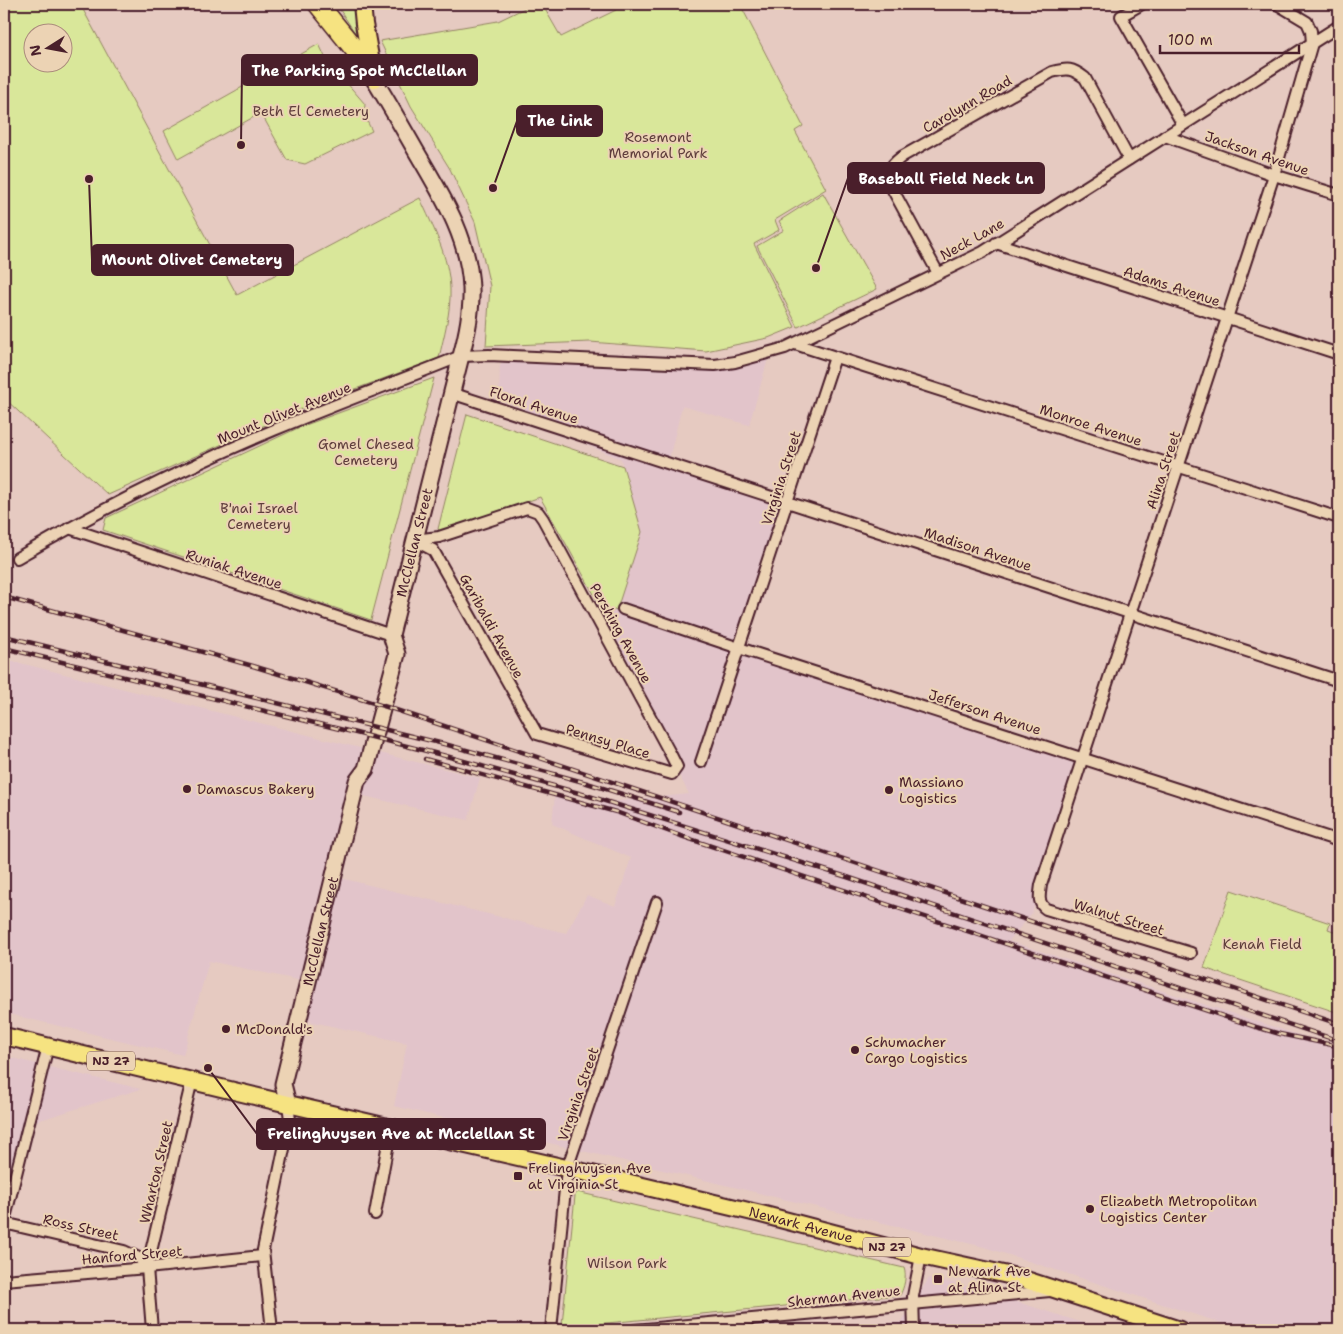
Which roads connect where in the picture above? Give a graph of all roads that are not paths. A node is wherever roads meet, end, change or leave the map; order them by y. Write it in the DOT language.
graph roads {
  1 [pos="318,4"];
  2 [pos="328,4"];
  3 [pos="362,4"];
  4 [pos="1142,4"];
  5 [pos="1277,4"];
  6 [pos="1339,26"];
  7 [pos="1334,34"];
  8 [pos="1312,43"];
  9 [pos="356,50"];
  10 [pos="374,79"];
  11 [pos="1183,125"];
  12 [pos="1165,136"];
  13 [pos="1129,159"];
  14 [pos="1274,174"];
  15 [pos="1339,195"];
  16 [pos="996,243"];
  17 [pos="938,274"];
  18 [pos="1227,318"];
  19 [pos="795,344"];
  20 [pos="1339,354"];
  21 [pos="461,356"];
  22 [pos="835,357"];
  23 [pos="578,359"];
  24 [pos="451,393"];
  25 [pos="608,444"];
  26 [pos="1178,467"];
  27 [pos="787,502"];
  28 [pos="1339,518"];
  29 [pos="69,528"];
  30 [pos="414,540"];
  31 [pos="17,558"];
  32 [pos="623,609"];
  33 [pos="1130,612"];
  34 [pos="391,635"];
  35 [pos="739,648"];
  36 [pos="1339,681"];
  37 [pos="537,734"];
  38 [pos="1083,758"];
  39 [pos="701,762"];
  40 [pos="672,774"];
  41 [pos="1339,841"];
  42 [pos="657,902"];
  43 [pos="1040,904"];
  44 [pos="1191,953"];
  45 [pos="4,1036"];
  46 [pos="48,1046"];
  47 [pos="192,1080"];
  48 [pos="288,1104"];
  49 [pos="391,1127"];
  50 [pos="567,1169"];
  51 [pos="375,1214"];
  52 [pos="4,1222"];
  53 [pos="262,1256"];
  54 [pos="921,1256"];
  55 [pos="147,1268"];
  56 [pos="4,1280"];
  57 [pos="1056,1290"];
  58 [pos="912,1303"];
  59 [pos="152,1330"];
  60 [pos="272,1330"];
  61 [pos="551,1330"];
  62 [pos="635,1330"];
  63 [pos="914,1330"];
  64 [pos="1180,1330"];
  1 -- 9 [label="highway"];
  2 -- 9 [label="main road, McClellan Street"];
  3 -- 10 [label="main road"];
  4 -- 11 [label="street"];
  5 -- 8 [label="street"];
  6 -- 7 [label="street, Neck Lane"];
  7 -- 8 [label="street, Neck Lane"];
  8 -- 11 [label="street, Neck Lane"];
  8 -- 14 [label="street, Alina Street"];
  9 -- 10 [label="main road, McClellan Street"];
  10 -- 21 [label="main road, McClellan Street"];
  11 -- 12 [label="street, Neck Lane"];
  12 -- 13 [label="street, Neck Lane"];
  12 -- 14 [label="street, Jackson Avenue"];
  13 -- 16 [label="street, Neck Lane"];
  13 -- 17 [label="street, Carolynn Road"];
  14 -- 15 [label="street, Jackson Avenue"];
  14 -- 18 [label="street, Alina Street"];
  16 -- 17 [label="street, Neck Lane"];
  16 -- 18 [label="street, Adams Avenue"];
  17 -- 19 [label="street, Neck Lane"];
  18 -- 20 [label="street, Adams Avenue"];
  18 -- 26 [label="street, Alina Street"];
  19 -- 22 [label="street"];
  19 -- 23 [label="street, Neck Lane"];
  21 -- 23 [label="street, Mount Olivet Avenue"];
  21 -- 24 [label="main road, McClellan Street"];
  21 -- 29 [label="street, Mount Olivet Avenue"];
  22 -- 26 [label="street, Monroe Avenue"];
  22 -- 27 [label="street, Virginia Street"];
  24 -- 25 [label="street, Floral Avenue"];
  24 -- 30 [label="main road, McClellan Street"];
  25 -- 27 [label="street, Madison Avenue"];
  26 -- 28 [label="street, Monroe Avenue"];
  26 -- 33 [label="street, Alina Street"];
  27 -- 33 [label="street, Madison Avenue"];
  27 -- 35 [label="street, Virginia Street"];
  29 -- 31 [label="street, Mount Olivet Avenue"];
  29 -- 34 [label="street, Runiak Avenue"];
  30 -- 34 [label="main road, McClellan Street"];
  30 -- 37 [label="street, Garibaldi Avenue"];
  30 -- 40 [label="street, Pershing Avenue"];
  32 -- 35 [label="street, Jefferson Avenue"];
  33 -- 36 [label="street, Madison Avenue"];
  33 -- 38 [label="street, Alina Street"];
  34 -- 48 [label="main road, McClellan Street"];
  35 -- 38 [label="street, Jefferson Avenue"];
  35 -- 39 [label="street, Virginia Street"];
  37 -- 40 [label="street, Pennsy Place"];
  38 -- 41 [label="street, Jefferson Avenue"];
  38 -- 43 [label="street, Alina Street"];
  42 -- 50 [label="street, Virginia Street"];
  43 -- 44 [label="street, Walnut Street"];
  45 -- 46 [label="main road, NJ 27"];
  46 -- 47 [label="main road, NJ 27"];
  46 -- 52 [label="street"];
  47 -- 48 [label="main road, NJ 27"];
  47 -- 55 [label="street, Wharton Street"];
  48 -- 49 [label="main road, NJ 27"];
  48 -- 53 [label="street"];
  49 -- 50 [label="main road, NJ 27"];
  49 -- 51 [label="street"];
  50 -- 54 [label="main road, Newark Avenue / NJ 27"];
  50 -- 61 [label="street, Virginia Street"];
  52 -- 55 [label="street, Ross Street"];
  53 -- 55 [label="street, Hanford Street"];
  53 -- 60 [label="street"];
  54 -- 57 [label="main road, Newark Avenue / NJ 27"];
  54 -- 58 [label="street"];
  55 -- 56 [label="street, Hanford Street"];
  55 -- 59 [label="street, Wharton Street"];
  57 -- 58 [label="street, Sherman Avenue"];
  57 -- 64 [label="main road, Newark Avenue / NJ 27"];
  58 -- 62 [label="street, Sherman Avenue"];
  58 -- 63 [label="street"];
}
